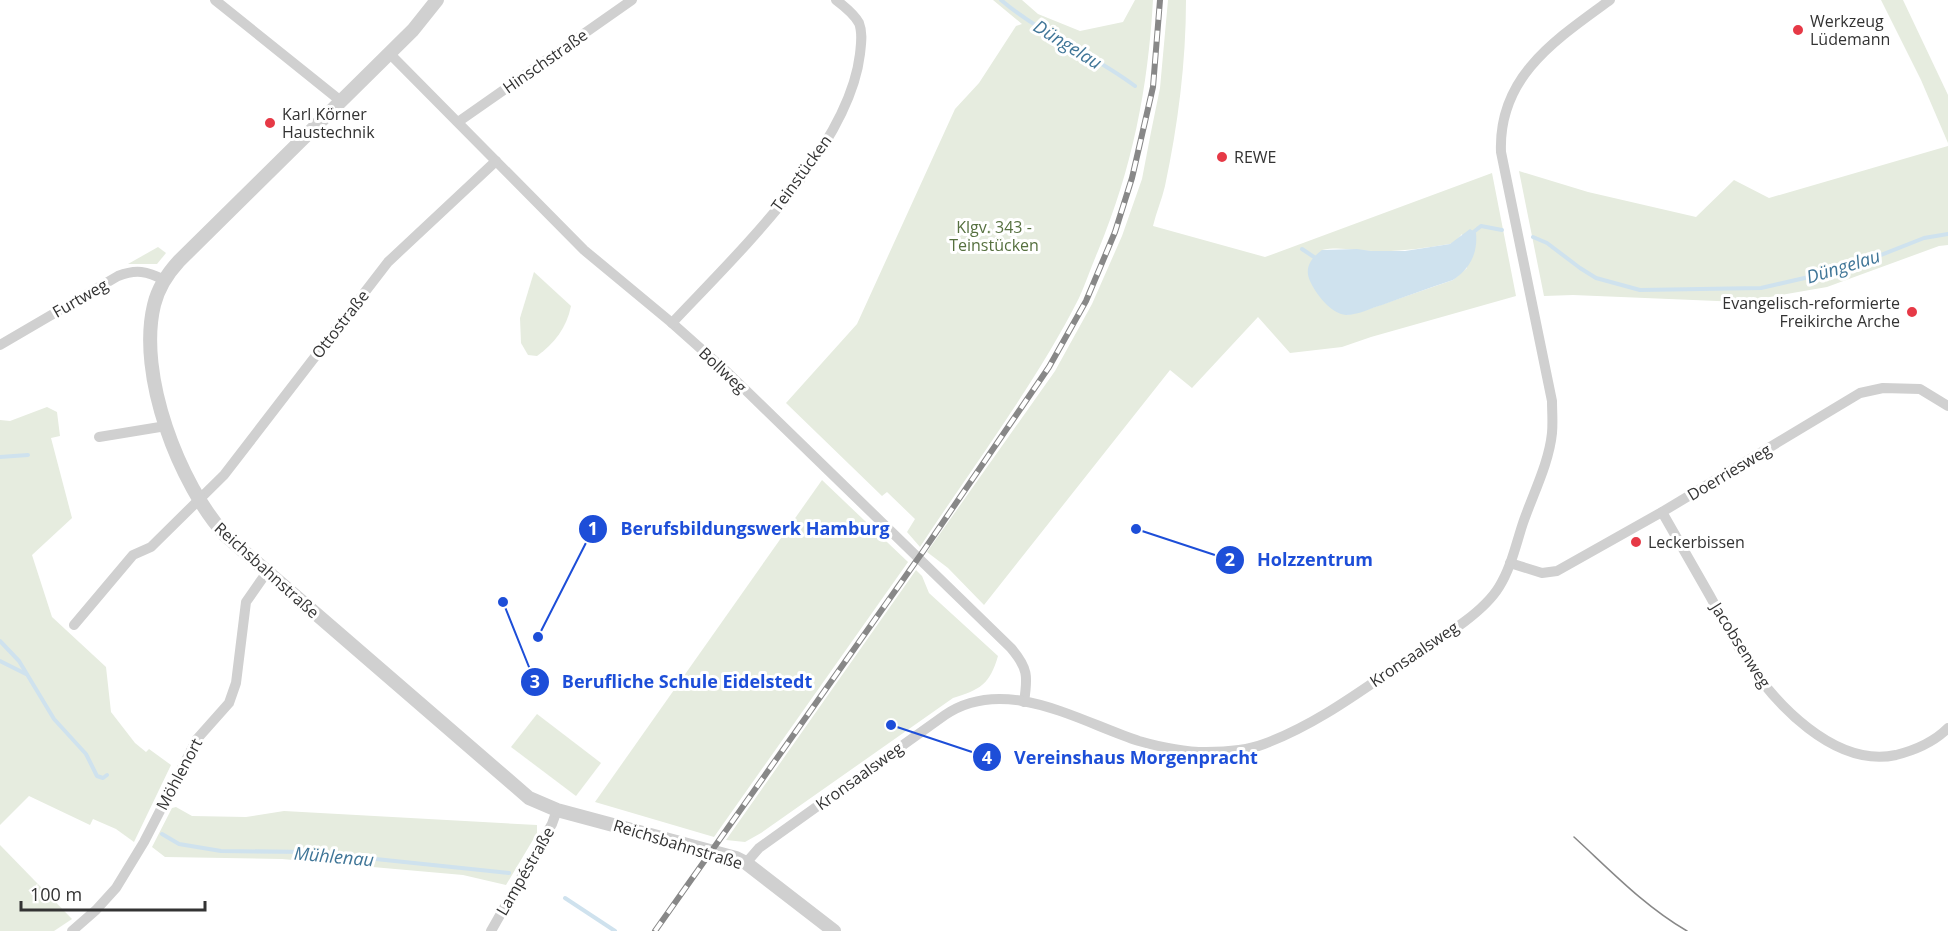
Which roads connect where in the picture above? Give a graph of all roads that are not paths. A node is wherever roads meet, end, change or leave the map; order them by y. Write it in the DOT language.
graph roads {
  1 [pos="215,0"];
  2 [pos="437,0"];
  3 [pos="632,0"];
  4 [pos="836,0"];
  5 [pos="1610,0"];
  6 [pos="390,54"];
  7 [pos="342,102"];
  8 [pos="458,122"];
  9 [pos="496,161"];
  10 [pos="164,280"];
  11 [pos="672,323"];
  12 [pos="0,345"];
  13 [pos="1948,406"];
  14 [pos="166,426"];
  15 [pos="99,437"];
  16 [pos="199,500"];
  17 [pos="1662,512"];
  18 [pos="1510,563"];
  19 [pos="267,572"];
  20 [pos="74,625"];
  21 [pos="1024,702"];
  22 [pos="1948,728"];
  23 [pos="557,810"];
  24 [pos="746,862"];
  25 [pos="72,931"];
  26 [pos="490,931"];
  27 [pos="834,931"];
  1 -- 7 [label="street"];
  2 -- 6 [label="street, Reichsbahnstraße"];
  3 -- 8 [label="street, Hinschstraße"];
  4 -- 11 [label="street, Teinstücken"];
  5 -- 18 [label="street, Kronsaalsweg"];
  6 -- 7 [label="street, Reichsbahnstraße"];
  6 -- 8 [label="street, Bollweg"];
  7 -- 10 [label="street, Reichsbahnstraße"];
  8 -- 9 [label="street, Bollweg"];
  9 -- 11 [label="street, Bollweg"];
  9 -- 16 [label="street, Ottostraße"];
  10 -- 12 [label="street, Furtweg"];
  10 -- 14 [label="street, Reichsbahnstraße"];
  11 -- 21 [label="street, Bollweg"];
  13 -- 17 [label="street, Doerriesweg"];
  14 -- 15 [label="street"];
  14 -- 16 [label="street, Reichsbahnstraße"];
  16 -- 19 [label="street, Reichsbahnstraße"];
  16 -- 20 [label="street, Ottostraße"];
  17 -- 18 [label="street, Doerriesweg"];
  17 -- 22 [label="street, Jacobsenweg"];
  18 -- 21 [label="street, Kronsaalsweg"];
  19 -- 23 [label="street, Reichsbahnstraße"];
  19 -- 25 [label="street, Möhlenort"];
  21 -- 24 [label="street, Kronsaalsweg"];
  23 -- 24 [label="street, Reichsbahnstraße"];
  23 -- 26 [label="street, Lampéstraße"];
  24 -- 27 [label="street, Reichsbahnstraße"];
}
